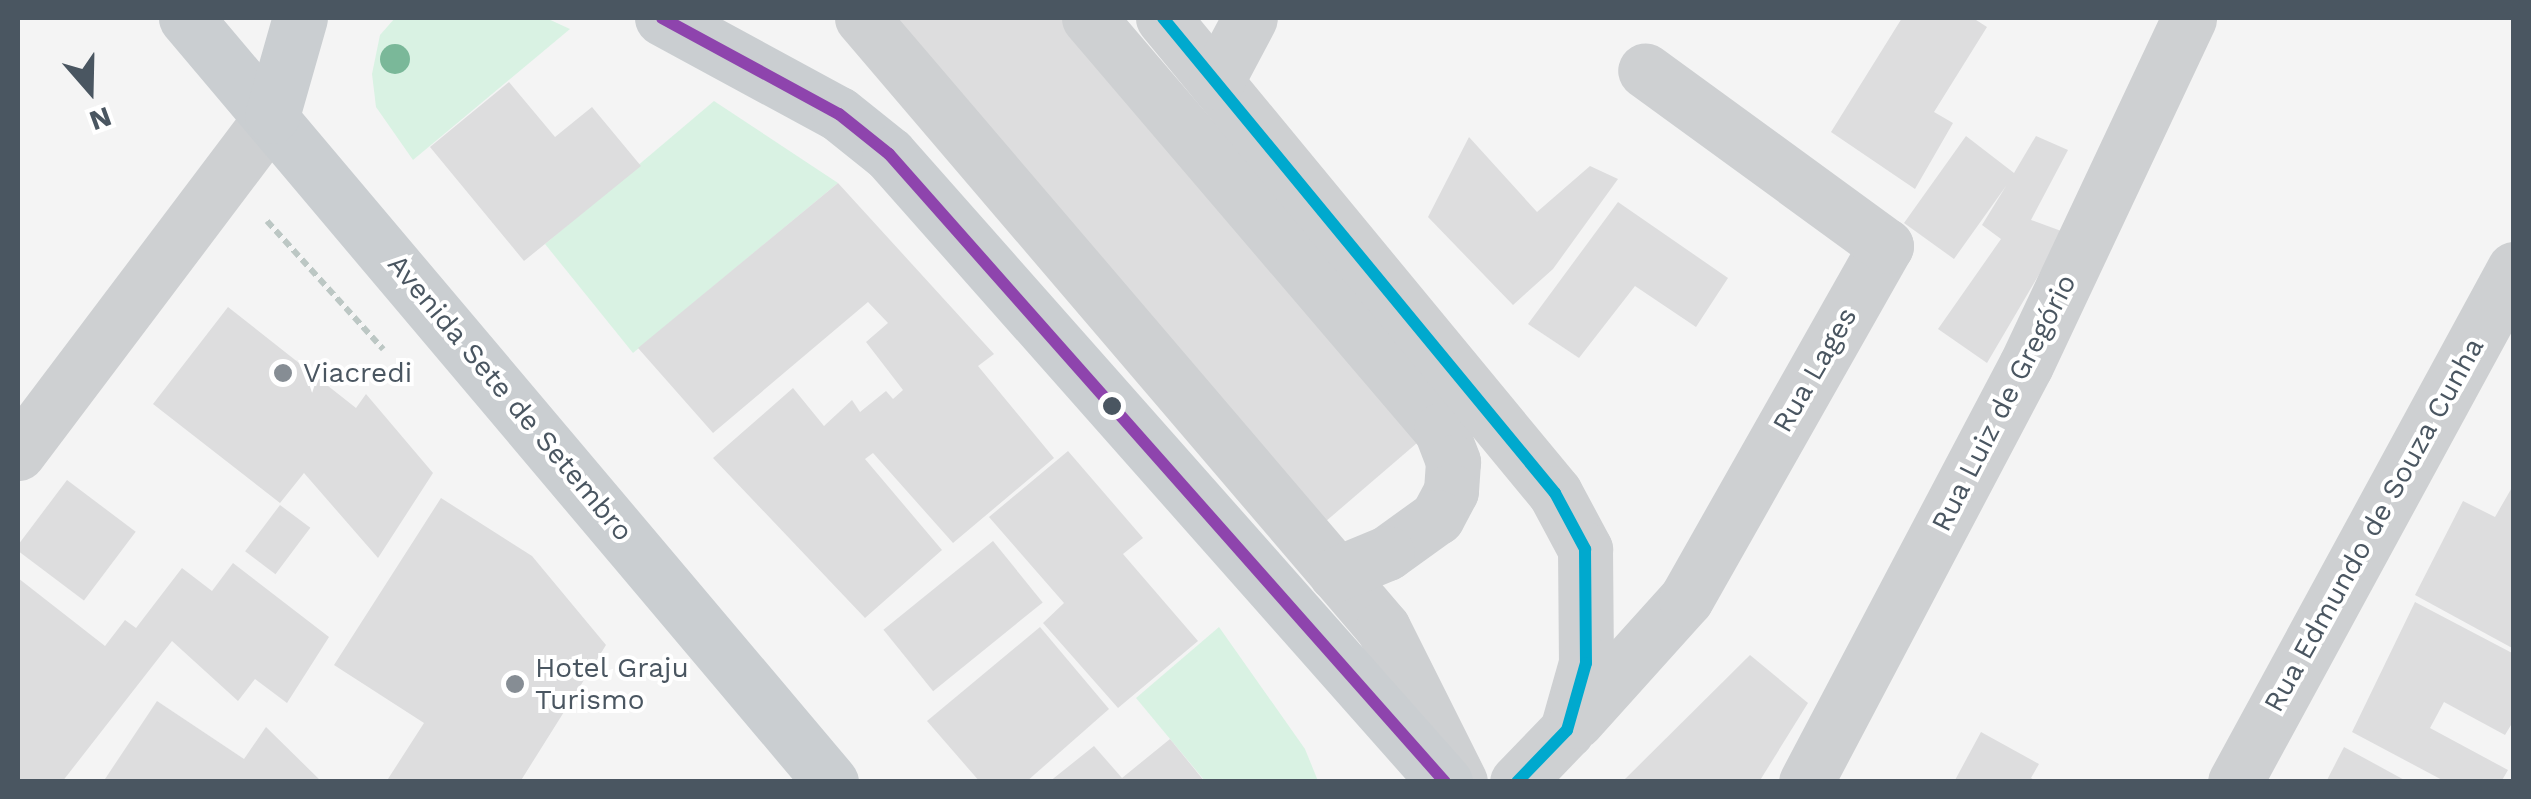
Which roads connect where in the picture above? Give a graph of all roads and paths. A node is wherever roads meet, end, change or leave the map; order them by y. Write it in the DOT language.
graph roads {
  1 [pos="186,18"];
  2 [pos="300,18"];
  3 [pos="662,18"];
  4 [pos="862,18"];
  5 [pos="1089,18"];
  6 [pos="1163,18"];
  7 [pos="1250,18"];
  8 [pos="2190,18"];
  9 [pos="1645,70"];
  10 [pos="1216,82"];
  11 [pos="272,116"];
  12 [pos="258,214"];
  13 [pos="2514,269"];
  14 [pos="397,365"];
  15 [pos="18,453"];
  16 [pos="1336,574"];
  17 [pos="1567,730"];
  18 [pos="832,782"];
  19 [pos="1445,782"];
  20 [pos="1460,782"];
  21 [pos="1517,782"];
  22 [pos="1806,782"];
  23 [pos="2235,782"];
  1 -- 11 [label="main road, Avenida Sete de Setembro"];
  2 -- 11 [label="main road"];
  3 -- 19 [label="main road"];
  4 -- 16 [label="street"];
  5 -- 16 [label="street"];
  6 -- 10 [label="street"];
  7 -- 10 [label="street"];
  8 -- 22 [label="street, Rua Luiz de Gregório"];
  9 -- 17 [label="street, Rua Lages"];
  10 -- 17 [label="street"];
  11 -- 15 [label="street"];
  11 -- 18 [label="main road, Avenida Sete de Setembro"];
  12 -- 14 [label="path"];
  13 -- 23 [label="street, Rua Edmundo de Souza Cunha"];
  16 -- 20 [label="street"];
  17 -- 21 [label="street"];
}
